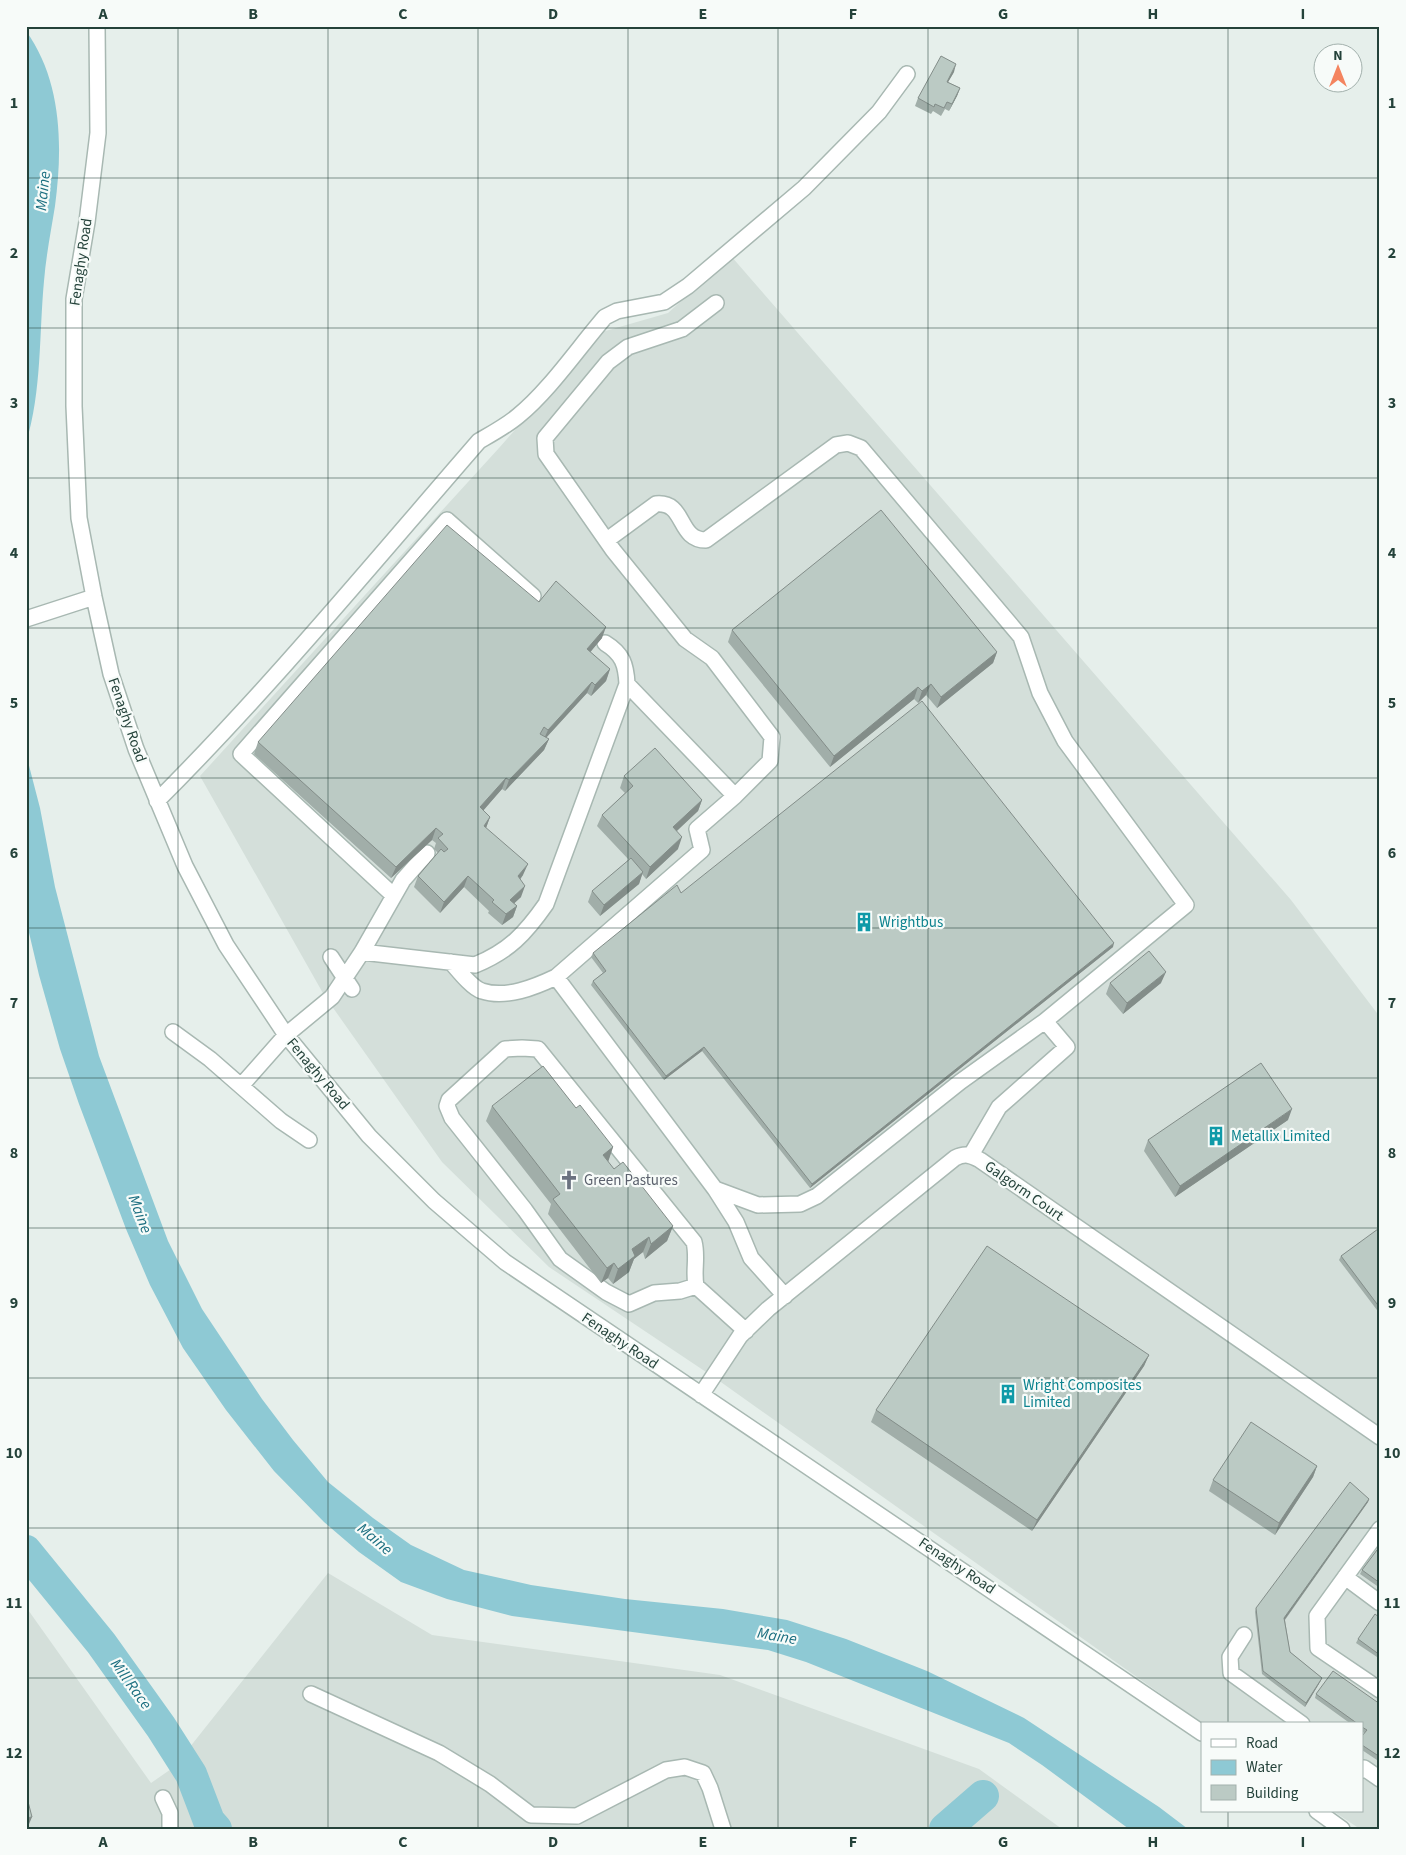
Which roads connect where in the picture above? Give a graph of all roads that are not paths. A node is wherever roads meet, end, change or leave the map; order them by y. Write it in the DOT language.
graph roads {
  1 [pos="97,26"];
  2 [pos="907,74"];
  3 [pos="716,303"];
  4 [pos="606,540"];
  5 [pos="533,596"];
  6 [pos="94,597"];
  7 [pos="27,619"];
  8 [pos="606,643"];
  9 [pos="627,684"];
  10 [pos="735,796"];
  11 [pos="157,801"];
  12 [pos="427,853"];
  13 [pos="393,895"];
  14 [pos="362,952"];
  15 [pos="331,957"];
  16 [pos="451,962"];
  17 [pos="556,977"];
  18 [pos="348,983"];
  19 [pos="1045,1021"];
  20 [pos="173,1032"];
  21 [pos="286,1035"];
  22 [pos="241,1086"];
  23 [pos="309,1140"];
  24 [pos="971,1155"];
  25 [pos="715,1189"];
  26 [pos="696,1286"];
  27 [pos="785,1296"];
  28 [pos="746,1331"];
  29 [pos="700,1395"];
  30 [pos="1380,1437"];
  31 [pos="1380,1529"];
  32 [pos="1345,1577"];
  33 [pos="1380,1602"];
  34 [pos="1244,1635"];
  35 [pos="1380,1690"];
  36 [pos="311,1694"];
  37 [pos="1299,1722"];
  38 [pos="1201,1732"];
  39 [pos="1364,1769"];
  40 [pos="1380,1779"];
  41 [pos="163,1798"];
  42 [pos="1325,1813"];
  43 [pos="170,1829"];
  44 [pos="723,1829"];
  45 [pos="1342,1829"];
  1 -- 6 [label="street, Fenaghy Road"];
  2 -- 11 [label="street"];
  3 -- 4 [label="street"];
  4 -- 10 [label="street"];
  4 -- 19 [label="street"];
  5 -- 13 [label="street"];
  6 -- 7 [label="street"];
  6 -- 11 [label="street, Fenaghy Road"];
  8 -- 9 [label="street"];
  9 -- 10 [label="street"];
  9 -- 16 [label="street"];
  10 -- 17 [label="street"];
  11 -- 21 [label="street, Fenaghy Road"];
  12 -- 13 [label="street"];
  13 -- 14 [label="street"];
  14 -- 16 [label="street"];
  14 -- 18 [label="street"];
  15 -- 18 [label="street"];
  16 -- 17 [label="street"];
  17 -- 25 [label="street"];
  18 -- 21 [label="street"];
  19 -- 24 [label="street"];
  19 -- 25 [label="street"];
  20 -- 22 [label="street"];
  21 -- 22 [label="street"];
  21 -- 29 [label="street, Fenaghy Road"];
  22 -- 23 [label="street"];
  24 -- 27 [label="street, Galgorm Court"];
  24 -- 30 [label="street, Galgorm Court"];
  25 -- 27 [label="street"];
  26 -- 26 [label="street"];
  26 -- 28 [label="street"];
  27 -- 28 [label="street, Galgorm Court"];
  28 -- 29 [label="street, Galgorm Court"];
  29 -- 38 [label="street, Fenaghy Road"];
  31 -- 32 [label="street"];
  32 -- 33 [label="street"];
  32 -- 35 [label="street"];
  34 -- 37 [label="street"];
  36 -- 44 [label="street"];
  39 -- 40 [label="street"];
  41 -- 43 [label="street"];
  42 -- 45 [label="street"];
}
